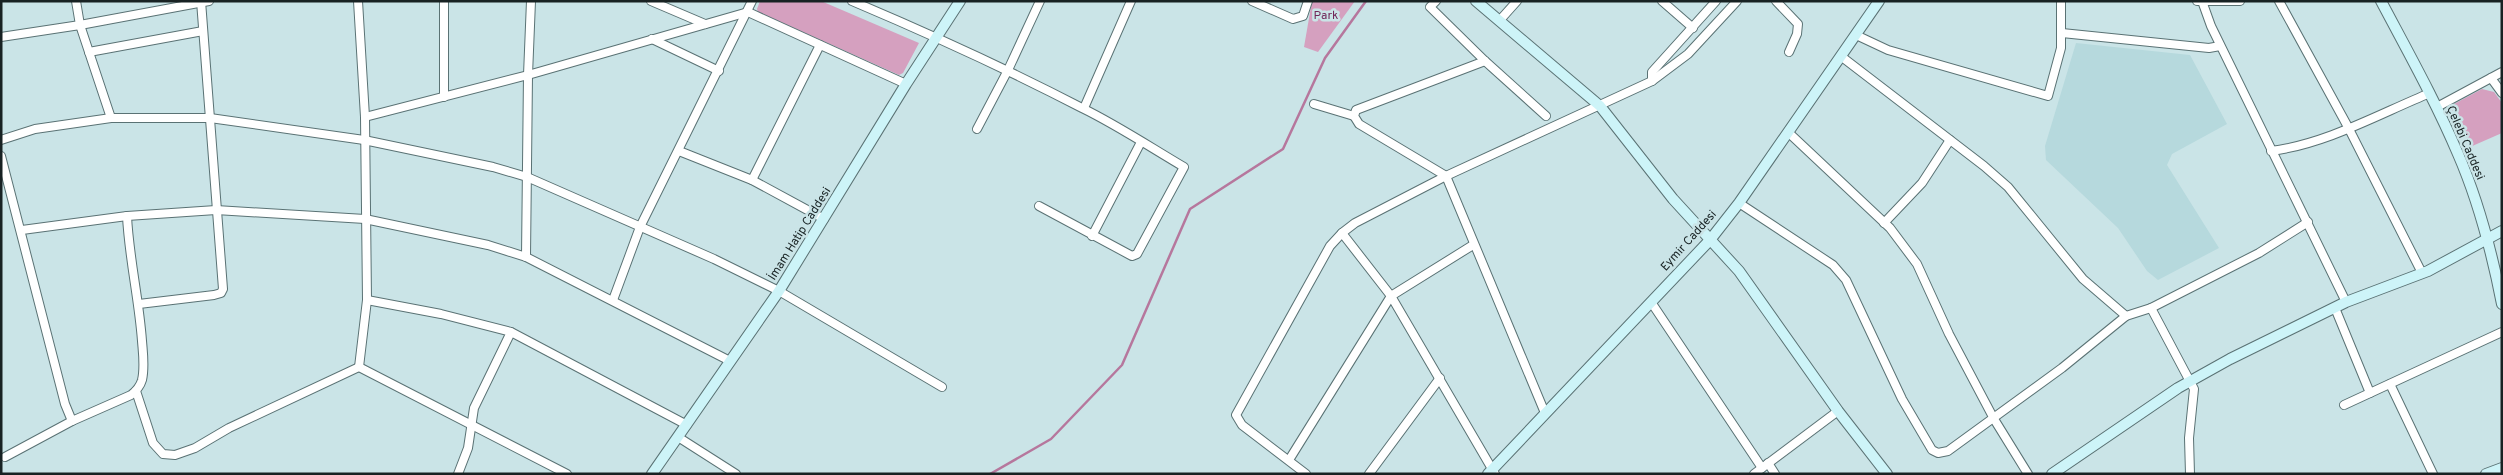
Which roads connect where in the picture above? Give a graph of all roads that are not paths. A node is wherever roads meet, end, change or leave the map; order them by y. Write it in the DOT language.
graph roads {
  1 [pos="76,1"];
  2 [pos="358,1"];
  3 [pos="444,1"];
  4 [pos="531,1"];
  5 [pos="651,1"];
  6 [pos="752,1"];
  7 [pos="852,1"];
  8 [pos="960,1"];
  9 [pos="1040,1"];
  10 [pos="1131,1"];
  11 [pos="1252,1"];
  12 [pos="1308,1"];
  13 [pos="1436,1"];
  14 [pos="1476,1"];
  15 [pos="1517,1"];
  16 [pos="1662,1"];
  17 [pos="1716,1"];
  18 [pos="1737,1"];
  19 [pos="1776,1"];
  20 [pos="1880,1"];
  21 [pos="2062,1"];
  22 [pos="2240,1"];
  23 [pos="2279,1"];
  24 [pos="2381,1"];
  25 [pos="204,2"];
  26 [pos="2200,2"];
  27 [pos="748,12"];
  28 [pos="1500,20"];
  29 [pos="705,24"];
  30 [pos="80,26"];
  31 [pos="1693,28"];
  32 [pos="203,31"];
  33 [pos="2062,33"];
  34 [pos="1856,35"];
  35 [pos="1,37"];
  36 [pos="938,37"];
  37 [pos="652,39"];
  38 [pos="820,45"];
  39 [pos="2220,46"];
  40 [pos="89,52"];
  41 [pos="1789,52"];
  42 [pos="1842,57"];
  43 [pos="1485,61"];
  44 [pos="1008,70"];
  45 [pos="719,72"];
  46 [pos="2502,72"];
  47 [pos="528,75"];
  48 [pos="2491,78"];
  49 [pos="1652,81"];
  50 [pos="906,84"];
  51 [pos="2430,93"];
  52 [pos="2502,93"];
  53 [pos="444,97"];
  54 [pos="1314,104"];
  55 [pos="1600,106"];
  56 [pos="2437,106"];
  57 [pos="1084,108"];
  58 [pos="1354,116"];
  59 [pos="1546,116"];
  60 [pos="365,117"];
  61 [pos="111,118"];
  62 [pos="210,118"];
  63 [pos="2348,127"];
  64 [pos="976,129"];
  65 [pos="1788,133"];
  66 [pos="1,140"];
  67 [pos="364,140"];
  68 [pos="1950,140"];
  69 [pos="1141,142"];
  70 [pos="2271,151"];
  71 [pos="679,152"];
  72 [pos="1,156"];
  73 [pos="1446,176"];
  74 [pos="527,177"];
  75 [pos="752,180"];
  76 [pos="1739,203"];
  77 [pos="1039,206"];
  78 [pos="216,210"];
  79 [pos="127,216"];
  80 [pos="365,219"];
  81 [pos="824,219"];
  82 [pos="2308,222"];
  83 [pos="1884,223"];
  84 [pos="640,227"];
  85 [pos="22,230"];
  86 [pos="2502,232"];
  87 [pos="1342,233"];
  88 [pos="1092,236"];
  89 [pos="2487,238"];
  90 [pos="1710,240"];
  91 [pos="1473,245"];
  92 [pos="526,257"];
  93 [pos="2422,273"];
  94 [pos="779,291"];
  95 [pos="1390,296"];
  96 [pos="367,300"];
  97 [pos="613,300"];
  98 [pos="1651,302"];
  99 [pos="2346,302"];
  100 [pos="139,304"];
  101 [pos="2502,304"];
  102 [pos="2151,308"];
  103 [pos="2335,308"];
  104 [pos="2126,316"];
  105 [pos="511,332"];
  106 [pos="2502,332"];
  107 [pos="730,361"];
  108 [pos="359,368"];
  109 [pos="1440,378"];
  110 [pos="2190,381"];
  111 [pos="2390,384"];
  112 [pos="942,387"];
  113 [pos="136,391"];
  114 [pos="2370,393"];
  115 [pos="2344,405"];
  116 [pos="1838,411"];
  117 [pos="1545,413"];
  118 [pos="1994,418"];
  119 [pos="72,421"];
  120 [pos="470,425"];
  121 [pos="686,425"];
  122 [pos="678,437"];
  123 [pos="5,457"];
  124 [pos="1289,460"];
  125 [pos="1765,465"];
  126 [pos="2502,468"];
  127 [pos="1492,472"];
  128 [pos="458,474"];
  129 [pos="568,474"];
  130 [pos="652,474"];
  131 [pos="736,474"];
  132 [pos="1306,474"];
  133 [pos="1369,474"];
  134 [pos="1754,474"];
  135 [pos="1775,474"];
  136 [pos="1887,474"];
  137 [pos="2028,474"];
  138 [pos="2052,474"];
  139 [pos="2190,474"];
  140 [pos="2433,474"];
  141 [pos="2486,474"];
  1 -- 30 [label="street"];
  2 -- 60 [label="street"];
  3 -- 53 [label="street"];
  4 -- 47 [label="street"];
  5 -- 29 [label="street"];
  6 -- 27 [label="street"];
  7 -- 36 [label="street"];
  8 -- 36 [label="street, İmam Hatip Caddesi"];
  9 -- 44 [label="street"];
  10 -- 57 [label="street"];
  11 -- 12 [label="street"];
  13 -- 43 [label="street"];
  14 -- 28 [label="street"];
  15 -- 28 [label="street"];
  16 -- 31 [label="street"];
  17 -- 31 [label="street"];
  18 -- 49 [label="street"];
  19 -- 41 [label="street"];
  20 -- 34 [label="street, Eymir Caddesi"];
  21 -- 33 [label="street"];
  22 -- 26 [label="street"];
  23 -- 63 [label="street"];
  24 -- 51 [label="street, Çelebi Caddesi"];
  25 -- 30 [label="street"];
  25 -- 32 [label="street"];
  26 -- 39 [label="street"];
  27 -- 29 [label="street"];
  27 -- 38 [label="street"];
  27 -- 45 [label="street"];
  28 -- 55 [label="street"];
  29 -- 37 [label="street"];
  30 -- 35 [label="street"];
  30 -- 40 [label="street"];
  31 -- 49 [label="street"];
  32 -- 40 [label="street"];
  32 -- 62 [label="street"];
  33 -- 34 [label="street"];
  33 -- 39 [label="street"];
  34 -- 42 [label="street, Eymir Caddesi"];
  36 -- 44 [label="street"];
  36 -- 50 [label="street, İmam Hatip Caddesi"];
  37 -- 45 [label="street"];
  37 -- 47 [label="street"];
  38 -- 50 [label="street"];
  38 -- 75 [label="street"];
  39 -- 70 [label="street"];
  40 -- 61 [label="street"];
  42 -- 65 [label="street, Eymir Caddesi"];
  42 -- 68 [label="street"];
  43 -- 58 [label="street"];
  43 -- 59 [label="street"];
  44 -- 57 [label="street"];
  44 -- 64 [label="street"];
  45 -- 71 [label="street"];
  46 -- 48 [label="street"];
  47 -- 53 [label="street"];
  47 -- 74 [label="street"];
  48 -- 52 [label="street"];
  48 -- 56 [label="street"];
  49 -- 55 [label="street"];
  50 -- 81 [label="street, İmam Hatip Caddesi"];
  51 -- 56 [label="street, Çelebi Caddesi"];
  51 -- 63 [label="street"];
  53 -- 60 [label="street"];
  54 -- 58 [label="street"];
  55 -- 73 [label="street"];
  55 -- 90 [label="street"];
  56 -- 89 [label="street, Çelebi Caddesi"];
  57 -- 69 [label="street"];
  58 -- 73 [label="street"];
  60 -- 67 [label="street"];
  61 -- 62 [label="street"];
  61 -- 66 [label="street"];
  62 -- 67 [label="street"];
  62 -- 78 [label="street"];
  63 -- 70 [label="street"];
  63 -- 93 [label="street"];
  65 -- 76 [label="street, Eymir Caddesi"];
  65 -- 83 [label="street"];
  67 -- 74 [label="street"];
  67 -- 80 [label="street"];
  68 -- 83 [label="street"];
  68 -- 104 [label="street"];
  69 -- 88 [label="street"];
  69 -- 88 [label="street"];
  70 -- 82 [label="street"];
  71 -- 75 [label="street"];
  71 -- 84 [label="street"];
  72 -- 85 [label="street"];
  73 -- 87 [label="street"];
  73 -- 91 [label="street"];
  74 -- 84 [label="street"];
  74 -- 92 [label="street"];
  75 -- 81 [label="street"];
  76 -- 90 [label="street, Eymir Caddesi"];
  76 -- 118 [label="street"];
  77 -- 88 [label="street"];
  78 -- 79 [label="street"];
  78 -- 80 [label="street"];
  78 -- 100 [label="street"];
  79 -- 85 [label="street"];
  79 -- 100 [label="street"];
  80 -- 92 [label="street"];
  80 -- 96 [label="street"];
  81 -- 94 [label="street, İmam Hatip Caddesi"];
  82 -- 99 [label="street"];
  82 -- 102 [label="street"];
  83 -- 118 [label="street"];
  84 -- 94 [label="street"];
  84 -- 97 [label="street"];
  85 -- 119 [label="street"];
  86 -- 89 [label="street"];
  87 -- 95 [label="street"];
  87 -- 124 [label="street"];
  89 -- 93 [label="street"];
  89 -- 101 [label="street, Çelebi Caddesi"];
  90 -- 98 [label="street, Eymir Caddesi"];
  90 -- 116 [label="street"];
  91 -- 95 [label="street"];
  91 -- 117 [label="street"];
  92 -- 97 [label="street"];
  93 -- 99 [label="street"];
  94 -- 107 [label="street, İmam Hatip Caddesi"];
  94 -- 112 [label="street"];
  95 -- 109 [label="street"];
  95 -- 124 [label="street"];
  96 -- 105 [label="street"];
  96 -- 108 [label="street"];
  97 -- 107 [label="street"];
  98 -- 117 [label="street, Eymir Caddesi"];
  98 -- 125 [label="street"];
  99 -- 103 [label="street"];
  100 -- 113 [label="street"];
  102 -- 104 [label="street"];
  102 -- 110 [label="street"];
  103 -- 110 [label="street"];
  103 -- 114 [label="street"];
  104 -- 118 [label="street"];
  105 -- 120 [label="street"];
  105 -- 121 [label="street"];
  106 -- 111 [label="street"];
  107 -- 121 [label="street, İmam Hatip Caddesi"];
  108 -- 113 [label="street"];
  108 -- 120 [label="street"];
  109 -- 127 [label="street"];
  109 -- 133 [label="street"];
  110 -- 138 [label="street"];
  110 -- 139 [label="street"];
  111 -- 114 [label="street"];
  111 -- 140 [label="street"];
  113 -- 119 [label="street"];
  114 -- 115 [label="street"];
  116 -- 125 [label="street"];
  116 -- 136 [label="street"];
  117 -- 127 [label="street, Eymir Caddesi"];
  118 -- 137 [label="street"];
  119 -- 123 [label="street"];
  120 -- 128 [label="street"];
  120 -- 129 [label="street"];
  121 -- 122 [label="street, İmam Hatip Caddesi"];
  122 -- 130 [label="street, İmam Hatip Caddesi"];
  122 -- 131 [label="street"];
  124 -- 132 [label="street"];
  125 -- 134 [label="street"];
  125 -- 135 [label="street"];
  126 -- 141 [label="street"];
}
